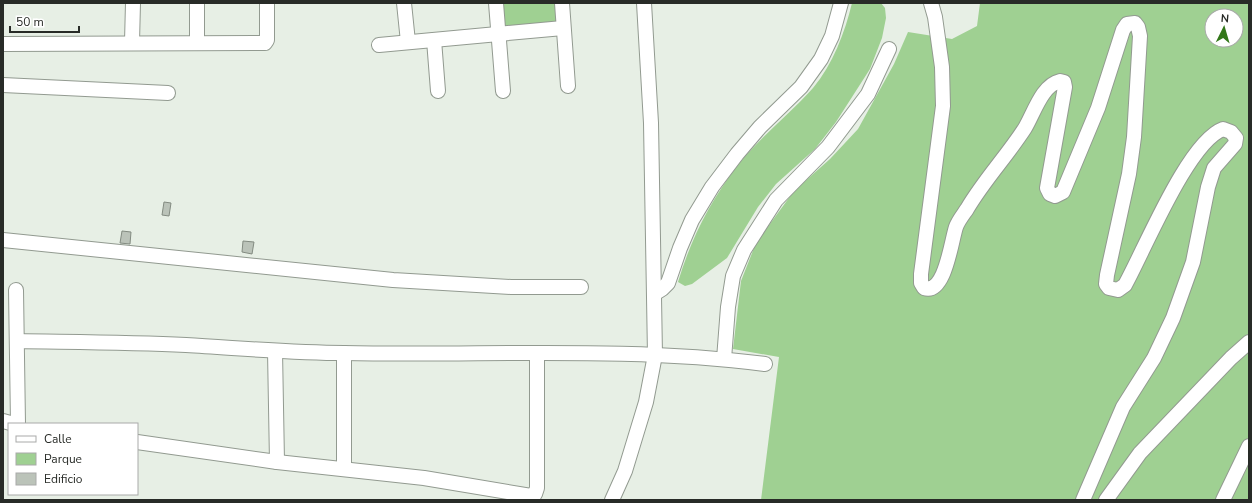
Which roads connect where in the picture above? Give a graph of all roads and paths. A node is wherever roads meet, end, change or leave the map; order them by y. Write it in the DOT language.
graph roads {
  1 [pos="133,3"];
  2 [pos="197,3"];
  3 [pos="267,3"];
  4 [pos="404,3"];
  5 [pos="496,3"];
  6 [pos="562,3"];
  7 [pos="644,3"];
  8 [pos="841,3"];
  9 [pos="931,3"];
  10 [pos="563,28"];
  11 [pos="498,35"];
  12 [pos="434,40"];
  13 [pos="132,42"];
  14 [pos="197,42"];
  15 [pos="408,42"];
  16 [pos="3,44"];
  17 [pos="379,45"];
  18 [pos="889,49"];
  19 [pos="3,85"];
  20 [pos="568,86"];
  21 [pos="438,91"];
  22 [pos="503,91"];
  23 [pos="168,92"];
  24 [pos="3,240"];
  25 [pos="581,287"];
  26 [pos="16,290"];
  27 [pos="654,294"];
  28 [pos="17,341"];
  29 [pos="1249,342"];
  30 [pos="276,352"];
  31 [pos="344,354"];
  32 [pos="537,354"];
  33 [pos="655,355"];
  34 [pos="724,359"];
  35 [pos="765,364"];
  36 [pos="18,423"];
  37 [pos="138,442"];
  38 [pos="1249,446"];
  39 [pos="277,462"];
  40 [pos="344,468"];
  41 [pos="612,500"];
  42 [pos="1084,500"];
  43 [pos="1106,500"];
  44 [pos="1223,500"];
  1 -- 13 [label="street"];
  2 -- 14 [label="street"];
  3 -- 14 [label="street"];
  4 -- 15 [label="street"];
  5 -- 11 [label="street"];
  6 -- 10 [label="street"];
  7 -- 27 [label="street"];
  8 -- 27 [label="street"];
  9 -- 42 [label="street"];
  10 -- 11 [label="street"];
  10 -- 20 [label="street"];
  11 -- 12 [label="street"];
  11 -- 22 [label="street"];
  12 -- 15 [label="street"];
  12 -- 21 [label="street"];
  13 -- 14 [label="street"];
  13 -- 16 [label="street"];
  15 -- 17 [label="street"];
  18 -- 34 [label="street"];
  19 -- 23 [label="street"];
  24 -- 25 [label="street"];
  26 -- 28 [label="street"];
  27 -- 33 [label="street"];
  28 -- 30 [label="street"];
  28 -- 36 [label="street"];
  29 -- 43 [label="street"];
  30 -- 31 [label="street"];
  30 -- 39 [label="street"];
  31 -- 32 [label="street"];
  31 -- 40 [label="street"];
  32 -- 33 [label="street"];
  32 -- 40 [label="street"];
  33 -- 34 [label="street"];
  33 -- 41 [label="street"];
  34 -- 35 [label="street"];
  37 -- 39 [label="street"];
  38 -- 44 [label="street"];
  39 -- 40 [label="street"];
}
